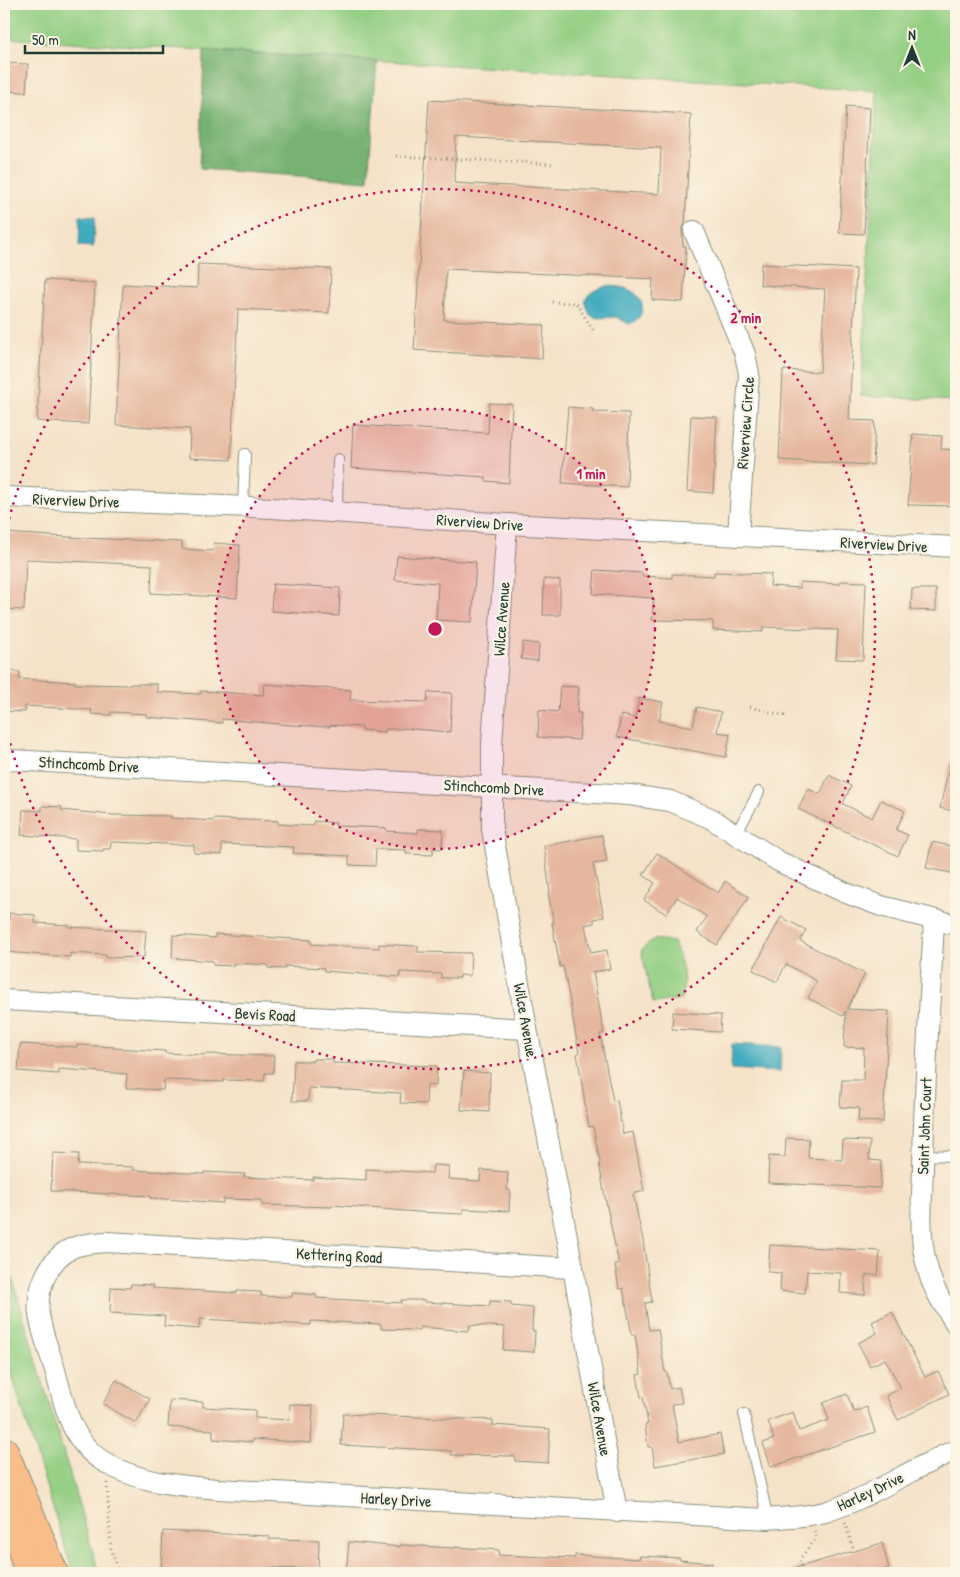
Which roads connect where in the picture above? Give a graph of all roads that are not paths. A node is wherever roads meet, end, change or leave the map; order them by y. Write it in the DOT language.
graph roads {
  1 [pos="694,231"];
  2 [pos="245,454"];
  3 [pos="338,459"];
  4 [pos="4,497"];
  5 [pos="244,507"];
  6 [pos="337,512"];
  7 [pos="507,524"];
  8 [pos="738,536"];
  9 [pos="956,547"];
  10 [pos="4,761"];
  11 [pos="491,787"];
  12 [pos="759,792"];
  13 [pos="736,834"];
  14 [pos="934,920"];
  15 [pos="956,925"];
  16 [pos="4,1000"];
  17 [pos="527,1029"];
  18 [pos="923,1155"];
  19 [pos="956,1156"];
  20 [pos="106,1242"];
  21 [pos="573,1268"];
  22 [pos="956,1324"];
  23 [pos="744,1414"];
  24 [pos="956,1450"];
  25 [pos="4,1451"];
  26 [pos="4,1490"];
  27 [pos="617,1512"];
  28 [pos="768,1519"];
  29 [pos="29,1573"];
  30 [pos="54,1573"];
  1 -- 8 [label="street, Riverview Circle"];
  2 -- 5 [label="lane"];
  3 -- 6 [label="lane"];
  4 -- 5 [label="street, Riverview Drive"];
  5 -- 6 [label="street, Riverview Drive"];
  6 -- 7 [label="street, Riverview Drive"];
  7 -- 8 [label="street, Riverview Drive"];
  7 -- 11 [label="street, Wilce Avenue"];
  8 -- 9 [label="street, Riverview Drive"];
  10 -- 11 [label="street, Stinchcomb Drive"];
  11 -- 13 [label="street, Stinchcomb Drive"];
  11 -- 17 [label="street, Wilce Avenue"];
  12 -- 13 [label="lane"];
  13 -- 14 [label="street, Stinchcomb Drive"];
  14 -- 15 [label="street, Stinchcomb Drive"];
  14 -- 18 [label="street, Saint John Court"];
  16 -- 17 [label="street, Bevis Road"];
  17 -- 21 [label="street, Wilce Avenue"];
  18 -- 19 [label="lane"];
  18 -- 22 [label="street, Saint John Court"];
  20 -- 21 [label="street, Kettering Road"];
  20 -- 27 [label="street, Harley Drive"];
  21 -- 27 [label="street, Wilce Avenue"];
  23 -- 28 [label="lane"];
  24 -- 28 [label="street, Harley Drive"];
  25 -- 30 [label="highway"];
  26 -- 29 [label="highway"];
  27 -- 28 [label="street, Harley Drive"];
}
